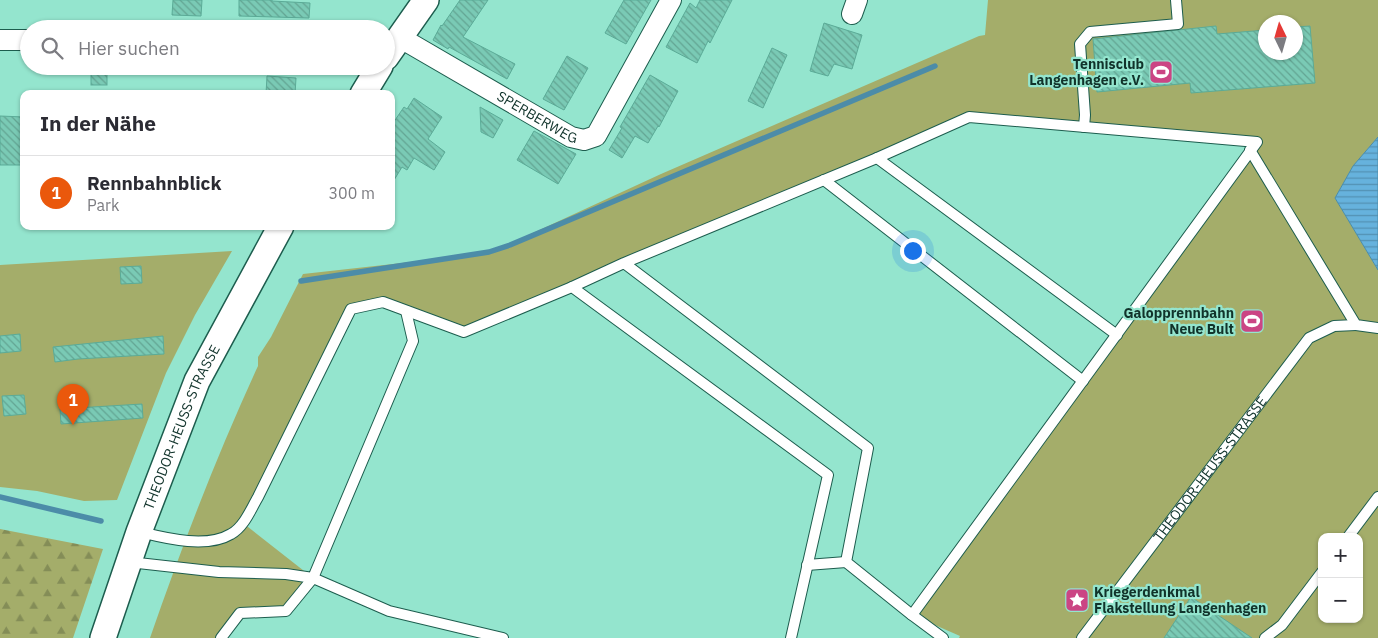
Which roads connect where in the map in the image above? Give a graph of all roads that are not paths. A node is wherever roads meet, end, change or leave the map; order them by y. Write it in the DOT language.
graph roads {
  1 [pos="426,0"];
  2 [pos="671,0"];
  3 [pos="1176,0"];
  4 [pos="0,40"];
  5 [pos="20,40"];
  6 [pos="395,43"];
  7 [pos="395,64"];
  8 [pos="373,75"];
  9 [pos="364,90"];
  10 [pos="1084,127"];
  11 [pos="1250,150"];
  12 [pos="877,158"];
  13 [pos="824,180"];
  14 [pos="279,230"];
  15 [pos="624,263"];
  16 [pos="572,287"];
  17 [pos="406,311"];
  18 [pos="1356,325"];
  19 [pos="1378,328"];
  20 [pos="1116,335"];
  21 [pos="1083,381"];
  22 [pos="1378,497"];
  23 [pos="139,532"];
  24 [pos="1351,533"];
  25 [pos="128,562"];
  26 [pos="846,562"];
  27 [pos="807,566"];
  28 [pos="1318,577"];
  29 [pos="313,578"];
  30 [pos="912,614"];
  31 [pos="222,636"];
  32 [pos="103,638"];
  33 [pos="235,638"];
  34 [pos="503,638"];
  35 [pos="791,638"];
  36 [pos="943,638"];
  37 [pos="1082,638"];
  38 [pos="1265,638"];
  1 -- 6 [label="street"];
  2 -- 7 [label="street, SPERBERWEG"];
  3 -- 10 [label="lane"];
  4 -- 5 [label="street"];
  8 -- 9 [label="street"];
  10 -- 11 [label="lane"];
  10 -- 12 [label="lane"];
  11 -- 18 [label="lane"];
  11 -- 20 [label="lane"];
  12 -- 13 [label="lane"];
  12 -- 20 [label="lane"];
  13 -- 15 [label="lane"];
  13 -- 21 [label="lane"];
  14 -- 23 [label="street, THEODOR-HEUSS-STRASSE"];
  15 -- 16 [label="lane"];
  15 -- 26 [label="lane"];
  16 -- 17 [label="lane"];
  16 -- 27 [label="lane"];
  17 -- 23 [label="lane"];
  17 -- 29 [label="lane"];
  18 -- 19 [label="lane, THEODOR-HEUSS-STRASSE"];
  18 -- 37 [label="lane, THEODOR-HEUSS-STRASSE"];
  20 -- 21 [label="lane"];
  21 -- 30 [label="lane"];
  22 -- 24 [label="lane"];
  23 -- 25 [label="street, THEODOR-HEUSS-STRASSE"];
  25 -- 29 [label="lane"];
  25 -- 32 [label="street, THEODOR-HEUSS-STRASSE"];
  26 -- 27 [label="lane"];
  26 -- 30 [label="lane"];
  27 -- 35 [label="lane"];
  28 -- 38 [label="lane"];
  29 -- 31 [label="lane"];
  29 -- 34 [label="lane"];
  30 -- 36 [label="lane"];
  31 -- 33 [label="lane"];
}
